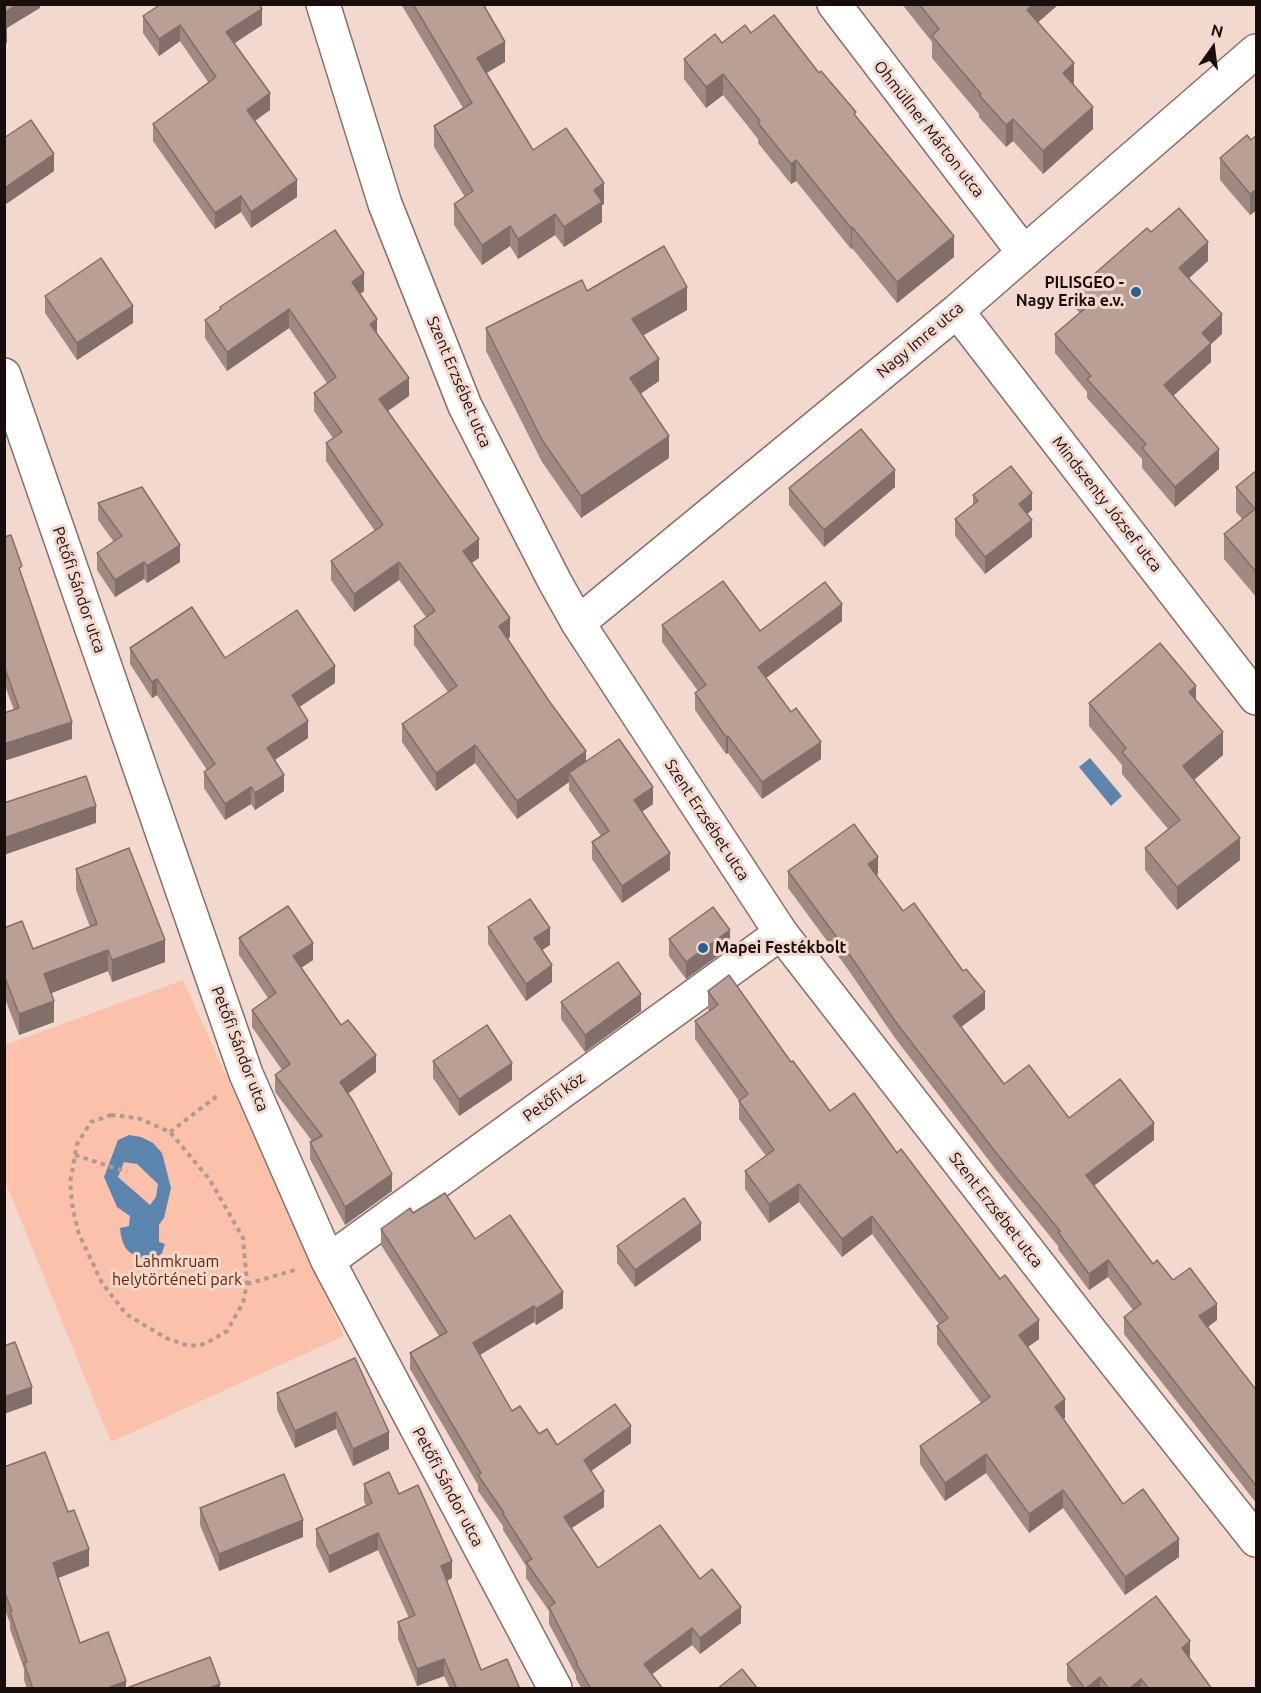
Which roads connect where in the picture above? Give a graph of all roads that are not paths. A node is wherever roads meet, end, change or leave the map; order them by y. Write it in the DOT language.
graph roads {
  1 [pos="323,4"];
  2 [pos="834,4"];
  3 [pos="1257,51"];
  4 [pos="1024,253"];
  5 [pos="957,310"];
  6 [pos="4,375"];
  7 [pos="578,623"];
  8 [pos="1257,698"];
  9 [pos="781,933"];
  10 [pos="328,1261"];
  11 [pos="1257,1540"];
  12 [pos="555,1689"];
  1 -- 7 [label="street, Szent Erzsébet utca"];
  2 -- 4 [label="street, Ohmüllner Márton utca"];
  3 -- 4 [label="street, Nagy Imre utca"];
  4 -- 5 [label="street, Nagy Imre utca"];
  5 -- 7 [label="street, Nagy Imre utca"];
  5 -- 8 [label="street, Mindszenty József utca"];
  6 -- 10 [label="street, Petőfi Sándor utca"];
  7 -- 9 [label="street, Szent Erzsébet utca"];
  9 -- 10 [label="street, Petőfi köz"];
  9 -- 11 [label="street, Szent Erzsébet utca"];
  10 -- 12 [label="street, Petőfi Sándor utca"];
}
